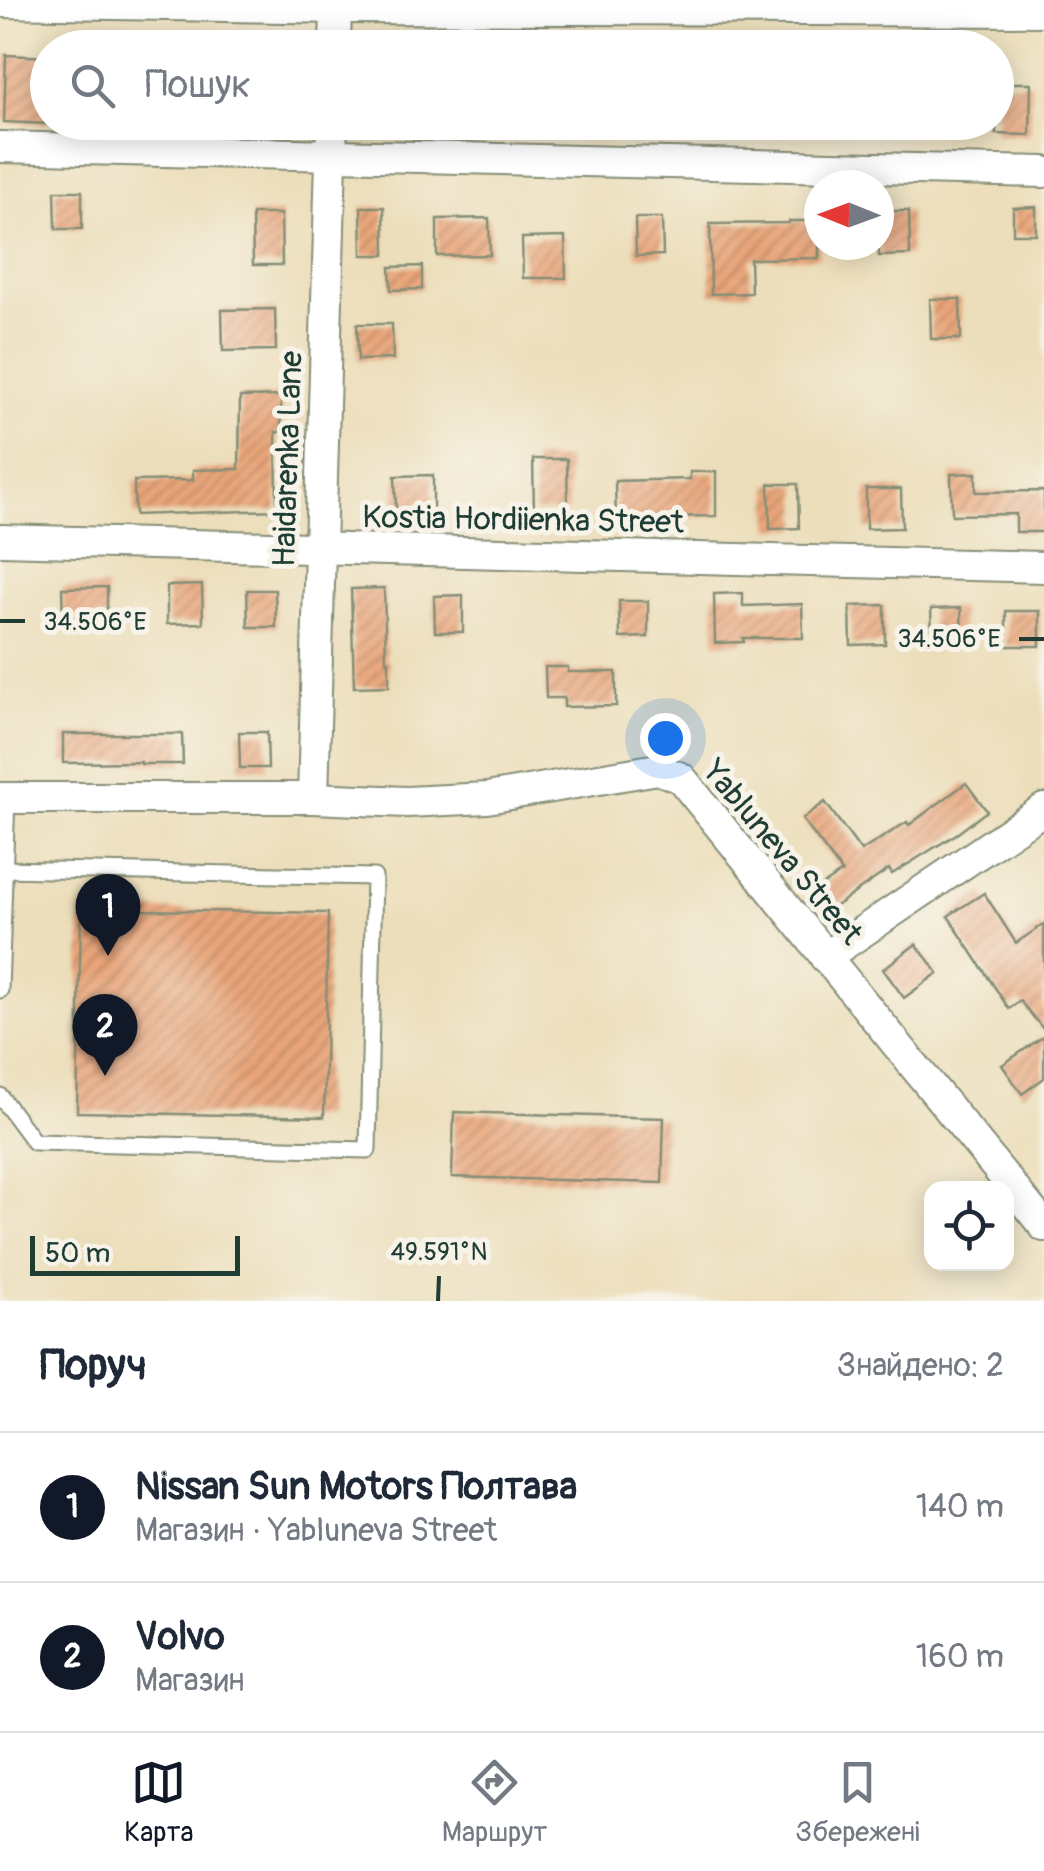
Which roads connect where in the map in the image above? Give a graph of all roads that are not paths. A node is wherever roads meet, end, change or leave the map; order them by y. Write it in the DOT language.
graph roads {
  1 [pos="0,2"];
  2 [pos="336,8"];
  3 [pos="1044,10"];
  4 [pos="335,30"];
  5 [pos="332,140"];
  6 [pos="0,148"];
  7 [pos="332,155"];
  8 [pos="1044,172"];
  9 [pos="0,540"];
  10 [pos="320,548"];
  11 [pos="1044,567"];
  12 [pos="3,798"];
  13 [pos="313,798"];
  14 [pos="1044,810"];
  15 [pos="4,868"];
  16 [pos="825,958"];
  17 [pos="0,990"];
  18 [pos="0,1096"];
  19 [pos="1042,1220"];
  1 -- 2 [label="street"];
  2 -- 3 [label="street"];
  2 -- 4 [label="street"];
  5 -- 7 [label="street, Haidarenka Lane"];
  6 -- 7 [label="street"];
  7 -- 8 [label="street"];
  7 -- 10 [label="street, Haidarenka Lane"];
  9 -- 10 [label="street, Kostia Hordiienka Street"];
  10 -- 11 [label="street, Kostia Hordiienka Street"];
  10 -- 13 [label="street, Haidarenka Lane"];
  12 -- 13 [label="street, Yabluneva Street"];
  12 -- 15 [label="lane"];
  13 -- 16 [label="street, Yabluneva Street"];
  14 -- 16 [label="street"];
  15 -- 17 [label="lane"];
  15 -- 18 [label="lane"];
  16 -- 19 [label="street, Yabluneva Street"];
}
